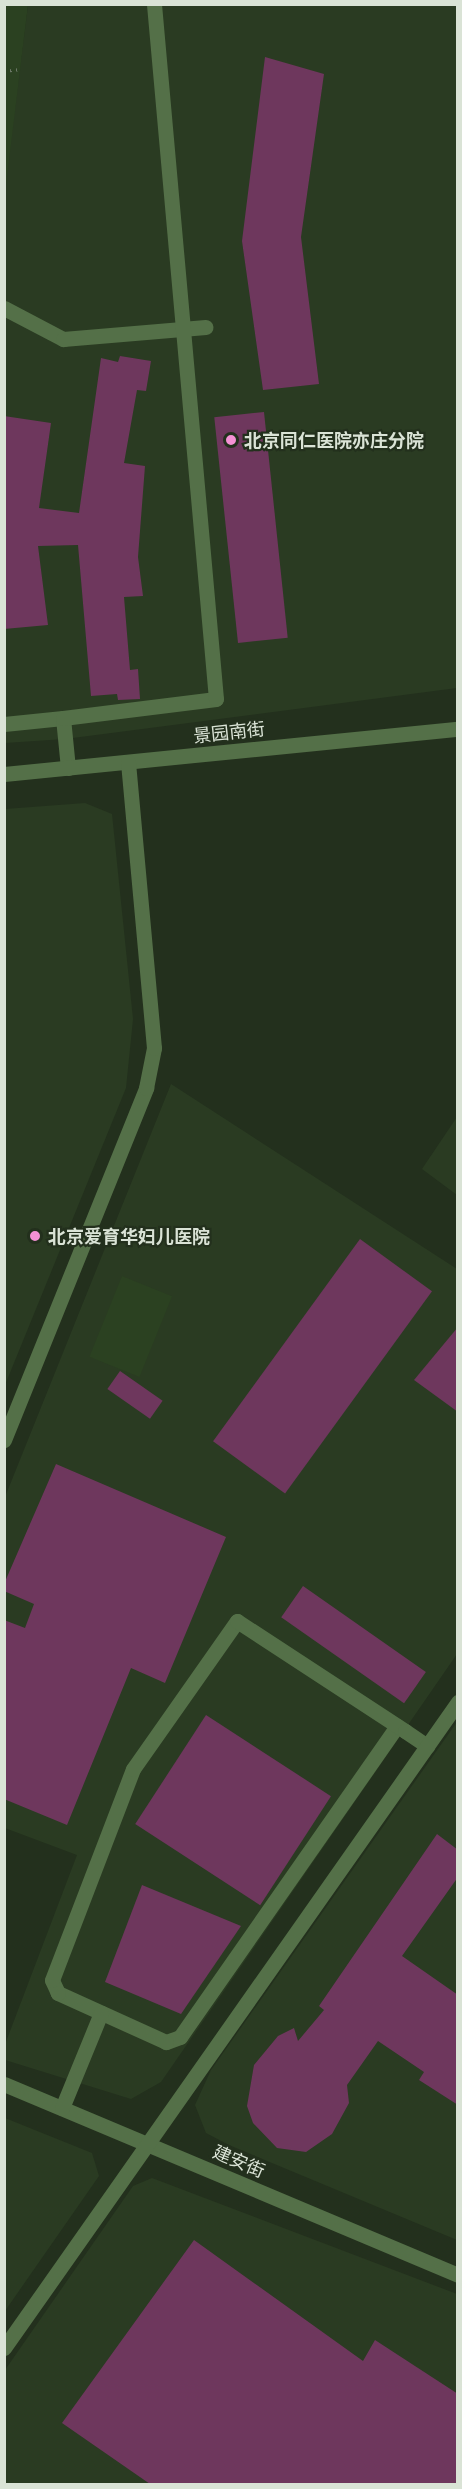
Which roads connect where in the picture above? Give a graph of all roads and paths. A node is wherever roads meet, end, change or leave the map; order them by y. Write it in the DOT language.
graph roads {
  1 [pos="154,4"];
  2 [pos="20,69"];
  3 [pos="4,71"];
  4 [pos="4,308"];
  5 [pos="183,327"];
  6 [pos="205,327"];
  7 [pos="63,718"];
  8 [pos="4,724"];
  9 [pos="458,729"];
  10 [pos="128,762"];
  11 [pos="68,768"];
  12 [pos="4,774"];
  13 [pos="4,1440"];
  14 [pos="458,1702"];
  15 [pos="397,1726"];
  16 [pos="427,1746"];
  17 [pos="101,2013"];
  18 [pos="4,2084"];
  19 [pos="62,2108"];
  20 [pos="147,2143"];
  21 [pos="458,2275"];
  22 [pos="4,2348"];
  1 -- 5 [label="street"];
  2 -- 3 [label="path"];
  4 -- 5 [label="street"];
  5 -- 6 [label="street"];
  5 -- 7 [label="street"];
  7 -- 8 [label="street"];
  7 -- 11 [label="street"];
  9 -- 10 [label="street, 景园南街"];
  10 -- 11 [label="street, 景园南街"];
  10 -- 13 [label="street"];
  11 -- 12 [label="street, 景园南街"];
  14 -- 16 [label="street"];
  15 -- 16 [label="street"];
  15 -- 17 [label="street"];
  15 -- 17 [label="street"];
  16 -- 20 [label="street"];
  17 -- 19 [label="street"];
  18 -- 19 [label="street, 建安街"];
  19 -- 20 [label="street, 建安街"];
  20 -- 21 [label="street, 建安街"];
  20 -- 22 [label="street"];
}
